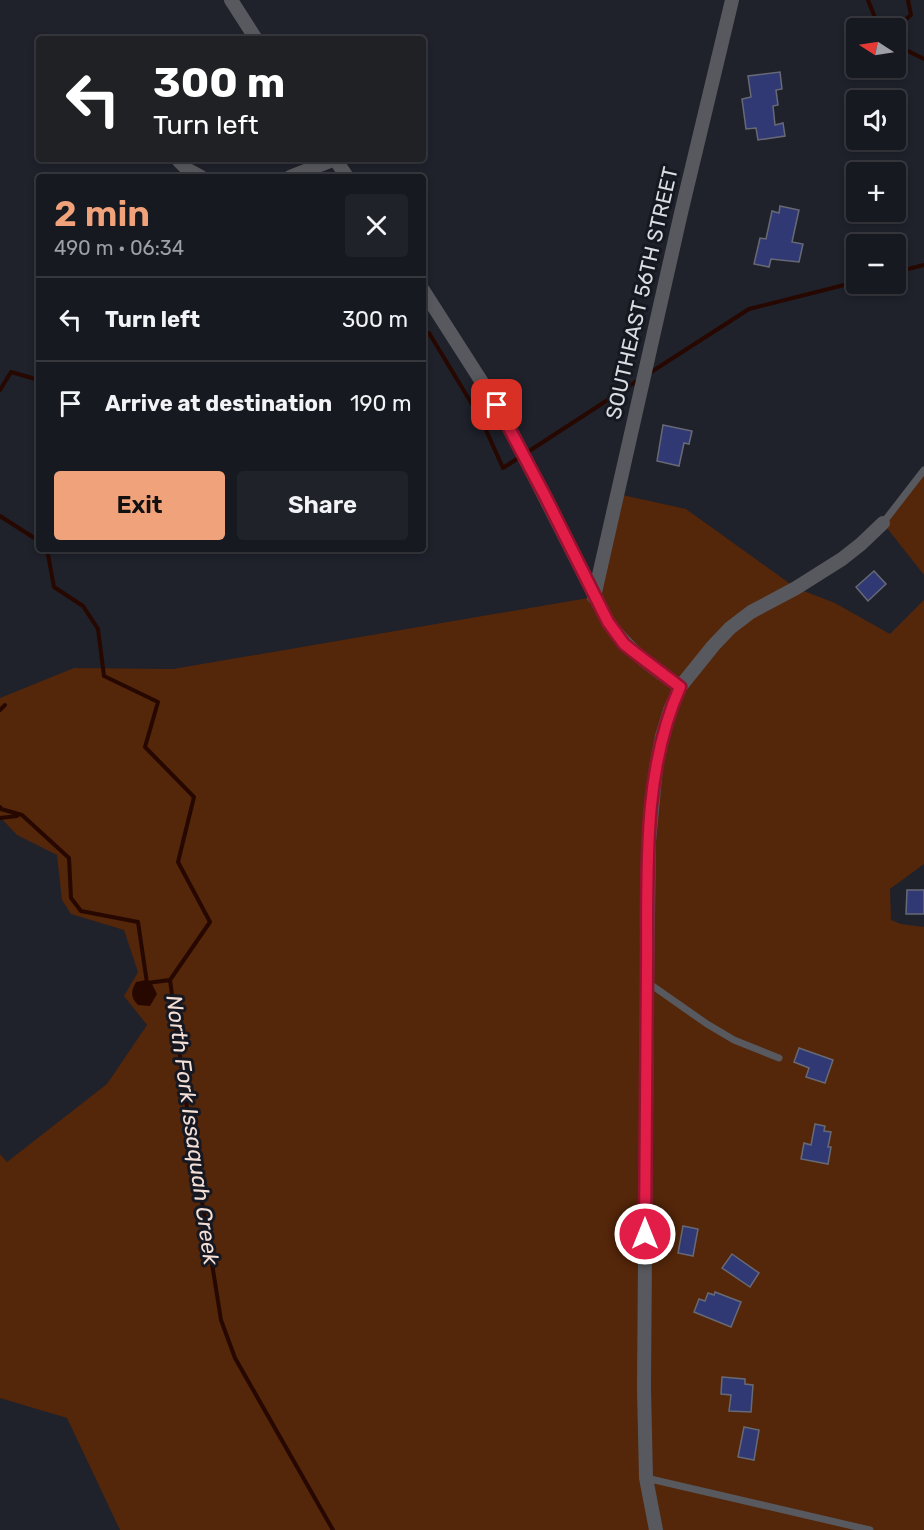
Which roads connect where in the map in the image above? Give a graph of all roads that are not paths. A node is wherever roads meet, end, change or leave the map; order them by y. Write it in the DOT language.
graph roads {
  1 [pos="231,0"];
  2 [pos="732,0"];
  3 [pos="254,36"];
  4 [pos="180,162"];
  5 [pos="328,162"];
  6 [pos="195,174"];
  7 [pos="298,174"];
  8 [pos="426,295"];
  9 [pos="924,470"];
  10 [pos="883,523"];
  11 [pos="594,597"];
  12 [pos="680,687"];
  13 [pos="647,982"];
  14 [pos="779,1058"];
  15 [pos="646,1478"];
  16 [pos="656,1530"];
  17 [pos="870,1530"];
  1 -- 3 [label="street"];
  2 -- 11 [label="street, SOUTHEAST 56TH STREET"];
  4 -- 6 [label="street"];
  5 -- 7 [label="street"];
  8 -- 11 [label="street"];
  9 -- 10 [label="lane"];
  10 -- 12 [label="street"];
  11 -- 12 [label="street"];
  12 -- 13 [label="street"];
  13 -- 14 [label="lane"];
  13 -- 15 [label="street"];
  15 -- 16 [label="street"];
  15 -- 17 [label="lane"];
}
